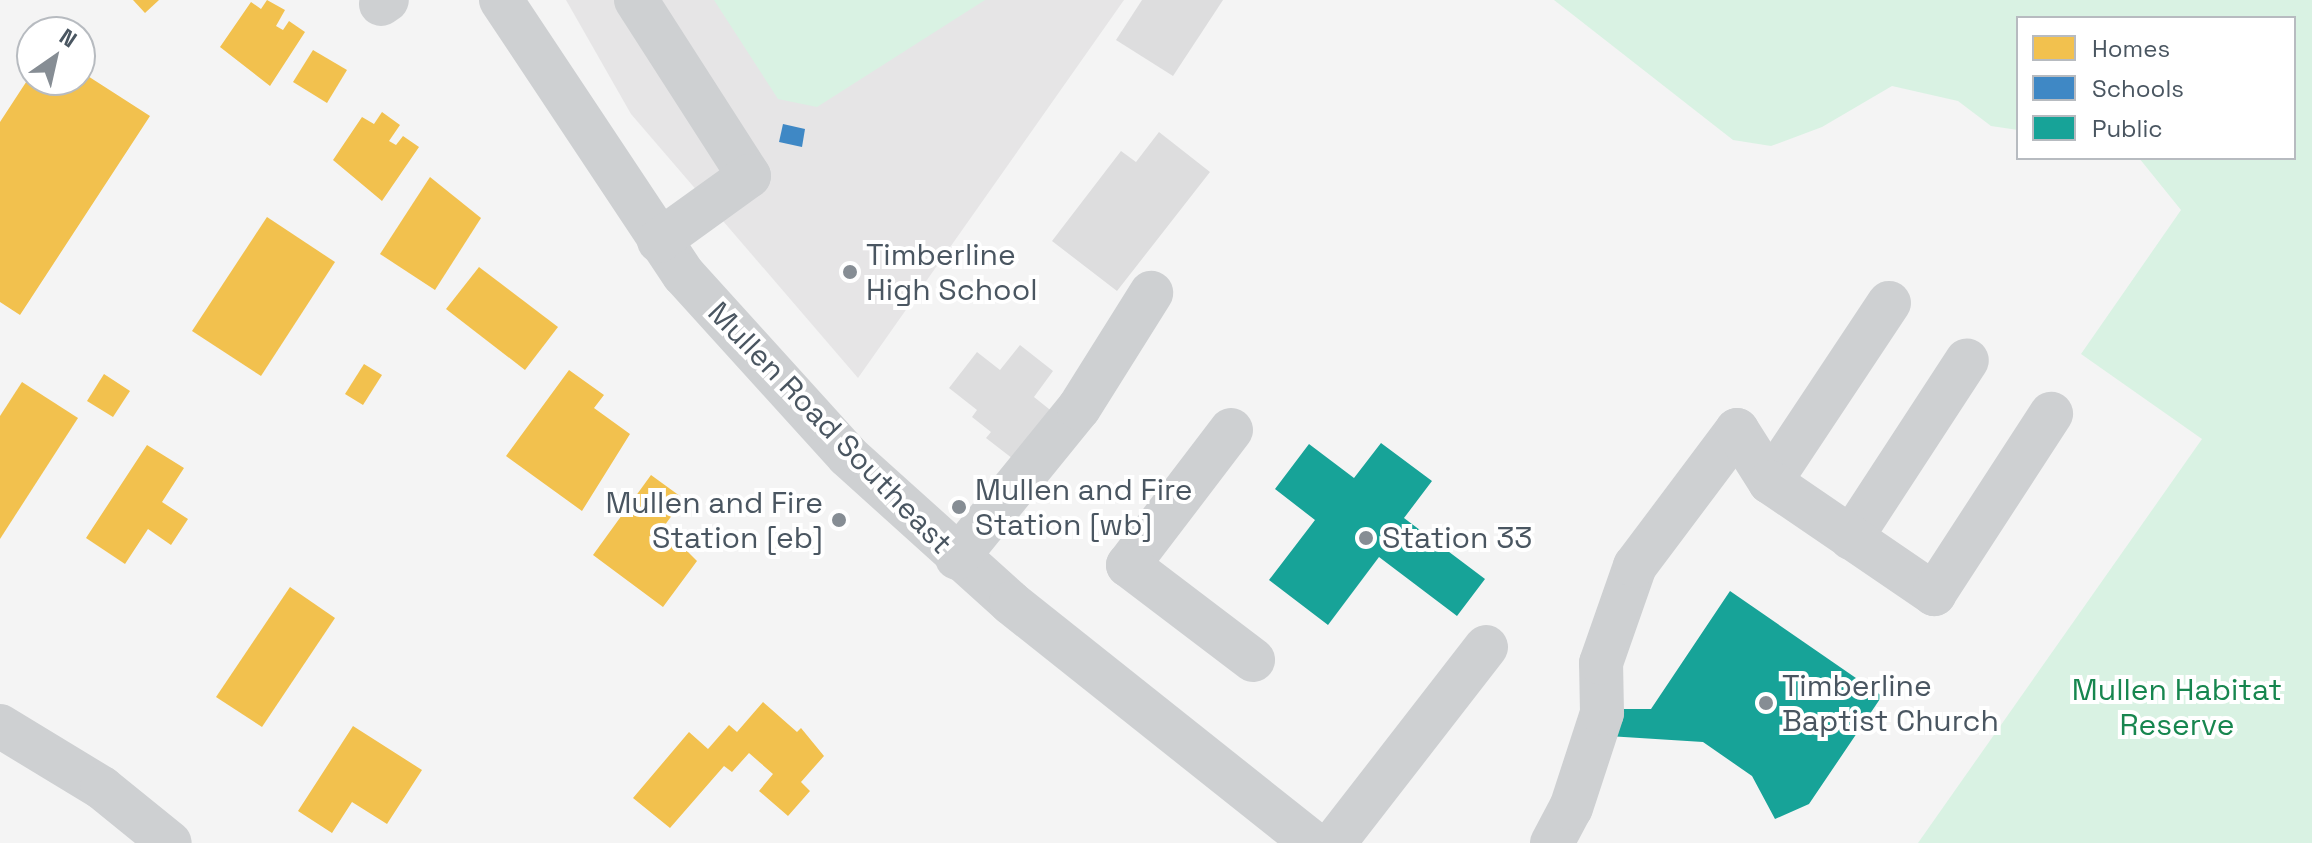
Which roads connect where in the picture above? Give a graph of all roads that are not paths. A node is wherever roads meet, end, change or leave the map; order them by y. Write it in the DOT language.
graph roads {
  1 [pos="501,0"];
  2 [pos="636,0"];
  3 [pos="659,241"];
  4 [pos="1151,293"];
  5 [pos="1889,303"];
  6 [pos="1967,360"];
  7 [pos="2051,414"];
  8 [pos="1231,430"];
  9 [pos="1770,482"];
  10 [pos="1851,538"];
  11 [pos="957,558"];
  12 [pos="1486,647"];
  13 [pos="1253,660"];
  14 [pos="0,726"];
  15 [pos="170,843"];
  16 [pos="1313,843"];
  17 [pos="1334,843"];
  18 [pos="1552,843"];
  1 -- 3 [label="street, Mullen Road Southeast"];
  2 -- 3 [label="street"];
  3 -- 11 [label="street, Mullen Road Southeast"];
  4 -- 11 [label="street"];
  5 -- 9 [label="street"];
  6 -- 10 [label="street"];
  7 -- 10 [label="street"];
  8 -- 13 [label="street"];
  9 -- 10 [label="street"];
  9 -- 18 [label="street"];
  11 -- 16 [label="street, Mullen Road Southeast"];
  12 -- 17 [label="street"];
  14 -- 15 [label="street"];
}
